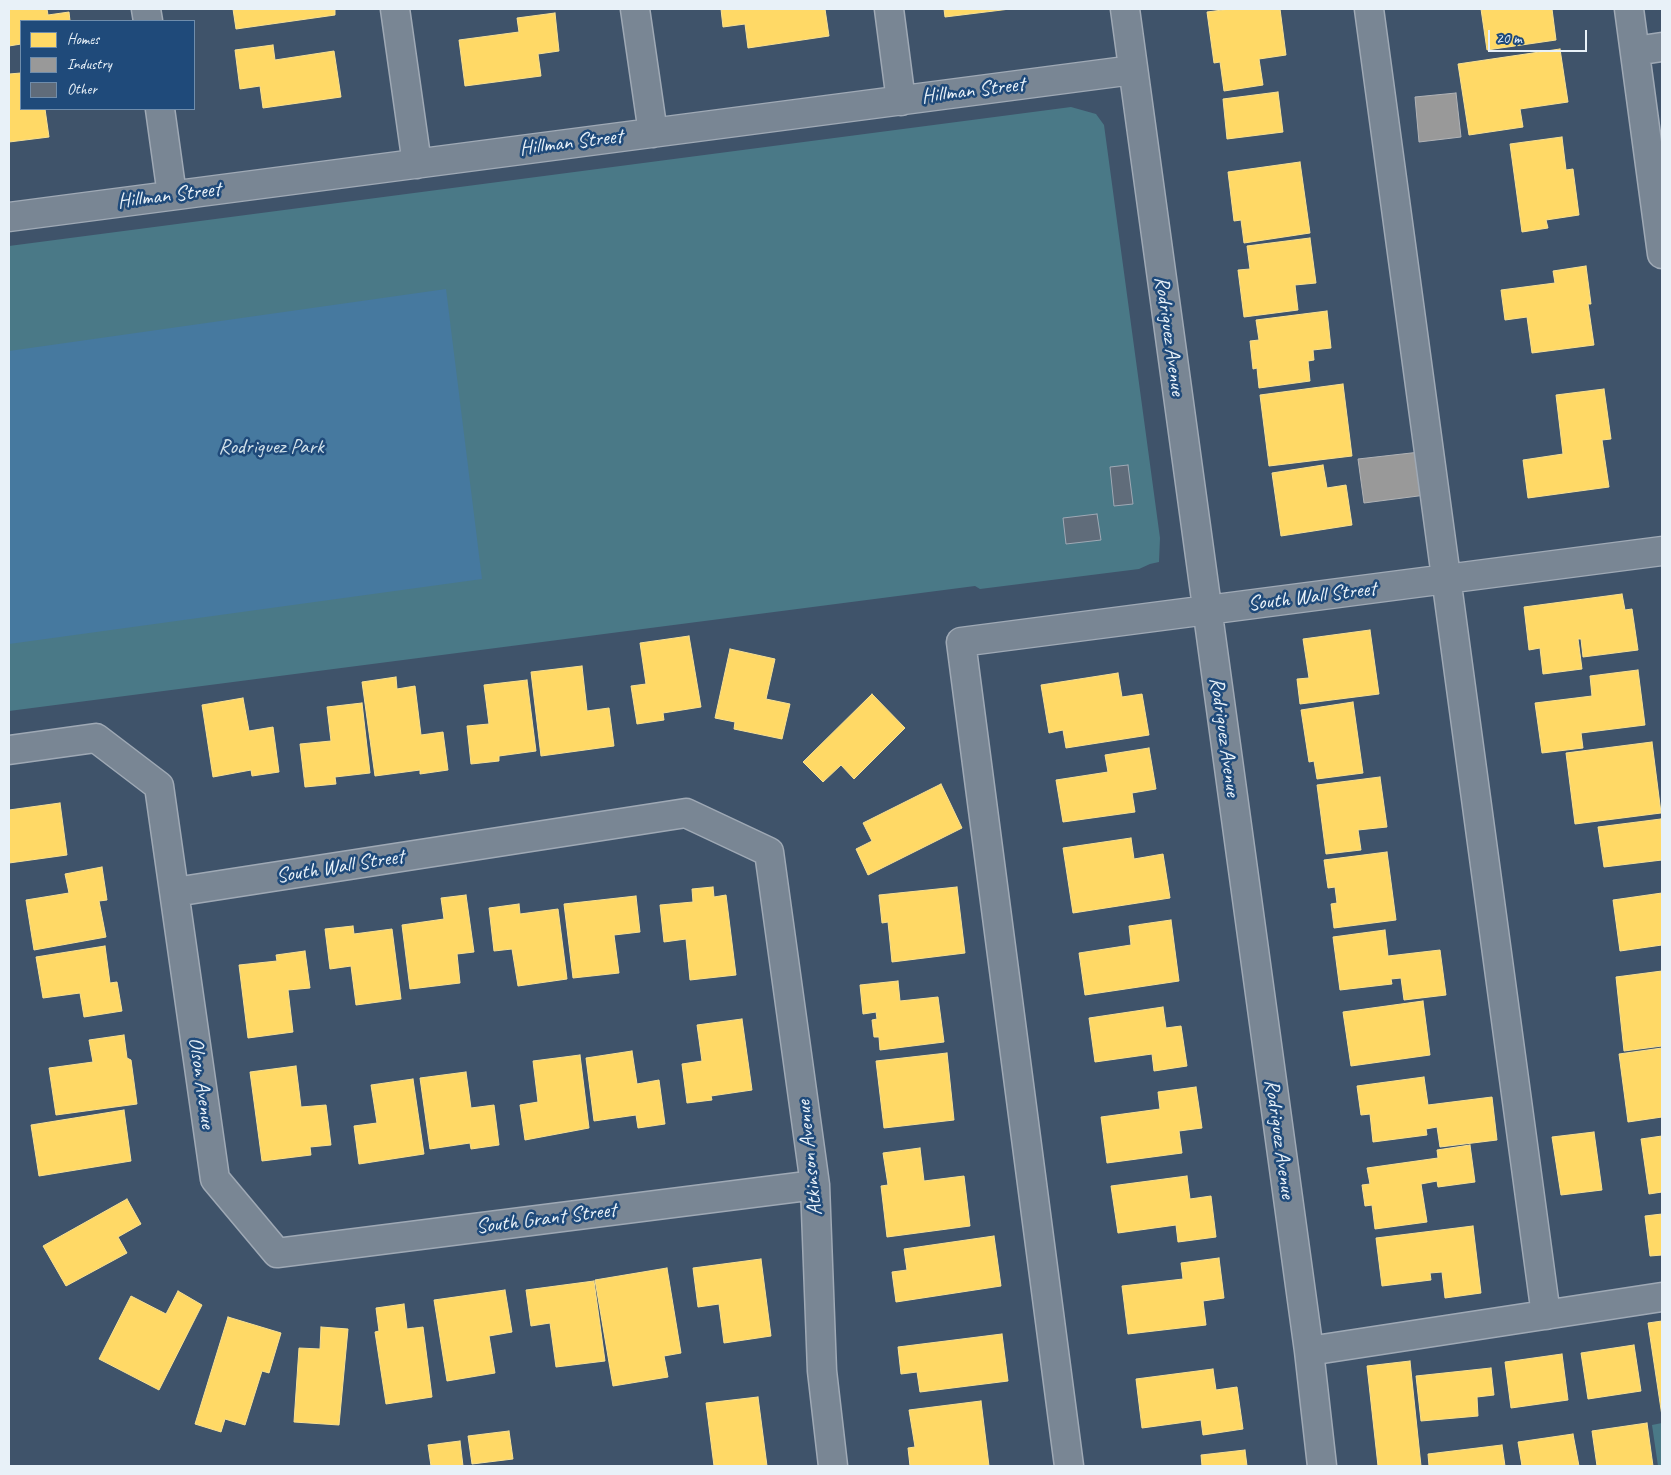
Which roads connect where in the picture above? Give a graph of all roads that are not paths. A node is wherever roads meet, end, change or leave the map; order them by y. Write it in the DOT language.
graph roads {
  1 [pos="395,9"];
  2 [pos="636,9"];
  3 [pos="889,9"];
  4 [pos="1125,9"];
  5 [pos="1369,9"];
  6 [pos="1629,9"];
  7 [pos="1662,47"];
  8 [pos="1635,51"];
  9 [pos="1133,70"];
  10 [pos="901,100"];
  11 [pos="160,110"];
  12 [pos="653,133"];
  13 [pos="417,164"];
  14 [pos="172,195"];
  15 [pos="9,217"];
  16 [pos="1662,254"];
  17 [pos="1662,551"];
  18 [pos="1447,579"];
  19 [pos="1207,610"];
  20 [pos="9,750"];
  21 [pos="769,852"];
  22 [pos="175,892"];
  23 [pos="816,1184"];
  24 [pos="277,1252"];
  25 [pos="1662,1297"];
  26 [pos="1546,1315"];
  27 [pos="1309,1351"];
  28 [pos="833,1466"];
  29 [pos="1069,1466"];
  30 [pos="1322,1466"];
  1 -- 13 [label="street"];
  2 -- 12 [label="street"];
  3 -- 10 [label="street"];
  4 -- 9 [label="street, Rodriguez Avenue"];
  5 -- 18 [label="street"];
  6 -- 8 [label="street"];
  7 -- 8 [label="street"];
  8 -- 16 [label="street"];
  9 -- 10 [label="street, Hillman Street"];
  9 -- 19 [label="street, Rodriguez Avenue"];
  10 -- 12 [label="street, Hillman Street"];
  11 -- 14 [label="street"];
  12 -- 13 [label="street, Hillman Street"];
  13 -- 14 [label="street, Hillman Street"];
  14 -- 15 [label="street, Hillman Street"];
  17 -- 18 [label="street, South Wall Street"];
  18 -- 19 [label="street, South Wall Street"];
  18 -- 26 [label="street"];
  19 -- 27 [label="street, Rodriguez Avenue"];
  19 -- 29 [label="street, South Wall Street"];
  20 -- 22 [label="street"];
  21 -- 22 [label="street, South Wall Street"];
  21 -- 23 [label="street, Atkinson Avenue"];
  22 -- 24 [label="street, Olson Avenue"];
  23 -- 24 [label="street, South Grant Street"];
  23 -- 28 [label="street, Atkinson Avenue"];
  25 -- 26 [label="street"];
  26 -- 27 [label="street"];
  27 -- 30 [label="street, Rodriguez Avenue"];
}
